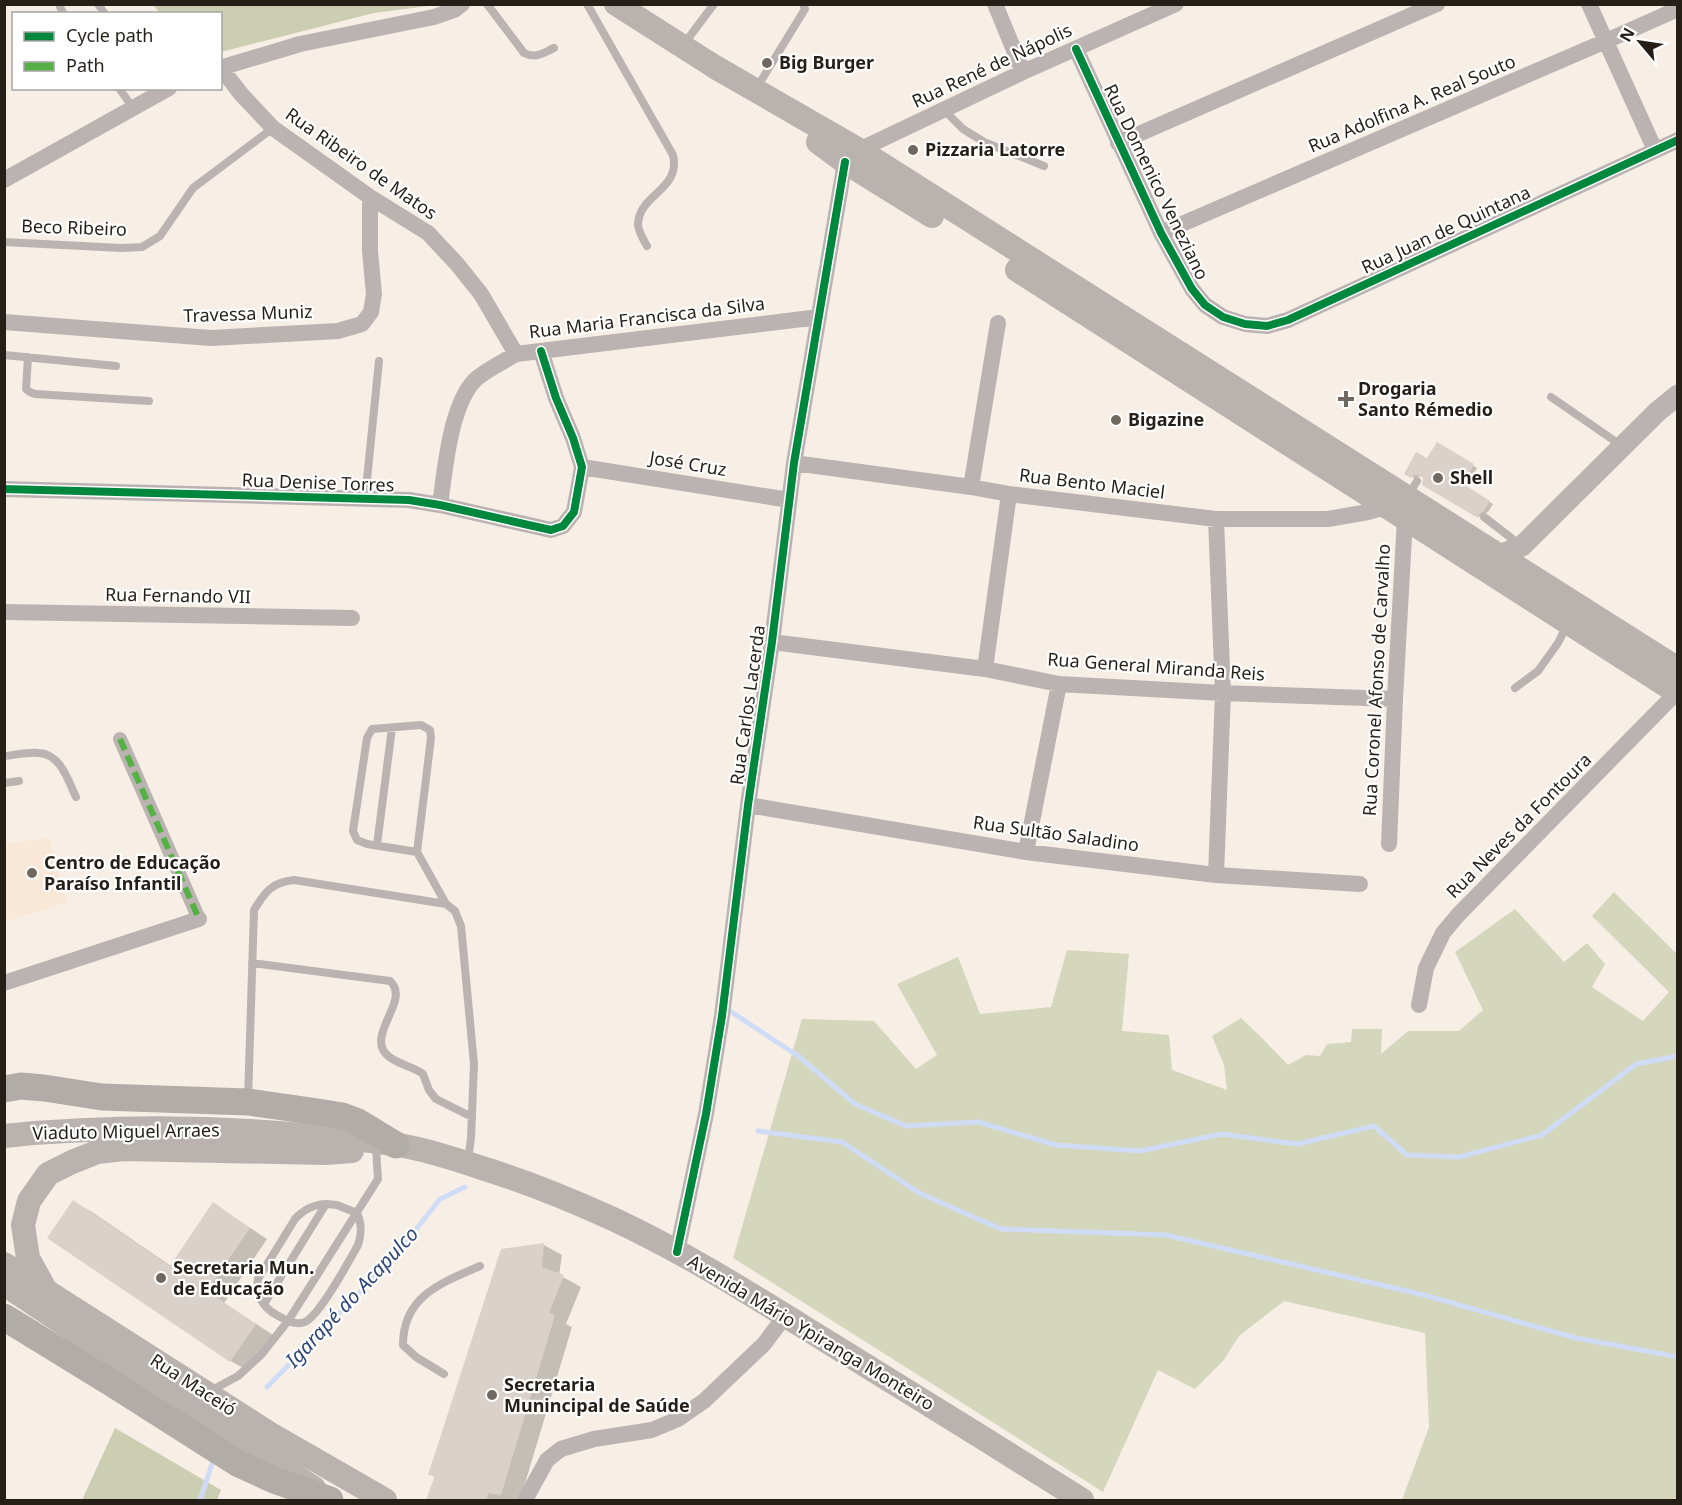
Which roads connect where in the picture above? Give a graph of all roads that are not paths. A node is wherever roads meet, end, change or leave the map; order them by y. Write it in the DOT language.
graph roads {
  1 [pos="462,4"];
  2 [pos="487,4"];
  3 [pos="587,4"];
  4 [pos="714,4"];
  5 [pos="803,4"];
  6 [pos="994,4"];
  7 [pos="1176,4"];
  8 [pos="1437,4"];
  9 [pos="1589,4"];
  10 [pos="628,7"];
  11 [pos="1157,8"];
  12 [pos="1677,9"];
  13 [pos="1606,41"];
  14 [pos="682,47"];
  15 [pos="554,48"];
  16 [pos="1076,49"];
  17 [pos="715,67"];
  18 [pos="222,68"];
  19 [pos="222,69"];
  20 [pos="1023,72"];
  21 [pos="120,90"];
  22 [pos="163,90"];
  23 [pos="756,90"];
  24 [pos="133,108"];
  25 [pos="944,110"];
  26 [pos="273,128"];
  27 [pos="1677,140"];
  28 [pos="1118,143"];
  29 [pos="1655,150"];
  30 [pos="852,156"];
  31 [pos="1044,166"];
  32 [pos="4,180"];
  33 [pos="370,198"];
  34 [pos="1161,233"];
  35 [pos="4,242"];
  36 [pos="647,246"];
  37 [pos="819,316"];
  38 [pos="1223,317"];
  39 [pos="4,322"];
  40 [pos="998,323"];
  41 [pos="541,351"];
  42 [pos="516,354"];
  43 [pos="4,355"];
  44 [pos="28,357"];
  45 [pos="379,361"];
  46 [pos="116,366"];
  47 [pos="1677,395"];
  48 [pos="1551,396"];
  49 [pos="149,401"];
  50 [pos="1622,446"];
  51 [pos="794,463"];
  52 [pos="582,467"];
  53 [pos="971,487"];
  54 [pos="4,489"];
  55 [pos="1009,494"];
  56 [pos="365,499"];
  57 [pos="789,500"];
  58 [pos="1404,501"];
  59 [pos="440,505"];
  60 [pos="1558,509"];
  61 [pos="1216,519"];
  62 [pos="1485,532"];
  63 [pos="1522,546"];
  64 [pos="1529,574"];
  65 [pos="4,612"];
  66 [pos="352,618"];
  67 [pos="1568,623"];
  68 [pos="772,642"];
  69 [pos="985,669"];
  70 [pos="1677,669"];
  71 [pos="1059,684"];
  72 [pos="1515,688"];
  73 [pos="1677,692"];
  74 [pos="1223,693"];
  75 [pos="1395,699"];
  76 [pos="392,728"];
  77 [pos="120,739"];
  78 [pos="4,756"];
  79 [pos="19,781"];
  80 [pos="4,783"];
  81 [pos="76,797"];
  82 [pos="748,805"];
  83 [pos="1389,844"];
  84 [pos="377,845"];
  85 [pos="417,852"];
  86 [pos="1026,852"];
  87 [pos="1216,875"];
  88 [pos="1360,884"];
  89 [pos="446,904"];
  90 [pos="199,919"];
  91 [pos="252,963"];
  92 [pos="4,983"];
  93 [pos="1419,1005"];
  94 [pos="4,1089"];
  95 [pos="248,1102"];
  96 [pos="472,1117"];
  97 [pos="248,1130"];
  98 [pos="4,1136"];
  99 [pos="386,1147"];
  100 [pos="468,1163"];
  101 [pos="326,1204"];
  102 [pos="357,1213"];
  103 [pos="677,1252"];
  104 [pos="4,1264"];
  105 [pos="480,1266"];
  106 [pos="4,1284"];
  107 [pos="45,1289"];
  108 [pos="264,1304"];
  109 [pos="785,1316"];
  110 [pos="4,1317"];
  111 [pos="288,1321"];
  112 [pos="444,1374"];
  113 [pos="209,1395"];
  114 [pos="332,1500"];
  115 [pos="385,1500"];
  116 [pos="525,1500"];
  117 [pos="1082,1500"];
  1 -- 18 [label="street"];
  2 -- 15 [label="lane"];
  3 -- 36 [label="lane"];
  4 -- 14 [label="lane"];
  5 -- 23 [label="lane"];
  6 -- 20 [label="street"];
  7 -- 11 [label="street, Rua René de Nápolis"];
  8 -- 28 [label="street"];
  9 -- 13 [label="street"];
  10 -- 14 [label="main road"];
  11 -- 16 [label="street, Rua René de Nápolis"];
  12 -- 13 [label="street, Rua Adolfina A. Real Souto"];
  13 -- 29 [label="street"];
  13 -- 34 [label="street, Rua Adolfina A. Real Souto"];
  14 -- 17 [label="main road"];
  16 -- 20 [label="street, Rua René de Nápolis"];
  16 -- 28 [label="street, Rua Domenico Veneziano"];
  17 -- 23 [label="main road"];
  17 -- 30 [label="main road"];
  19 -- 26 [label="street, Rua Ribeiro de Matos"];
  20 -- 25 [label="street, Rua René de Nápolis"];
  21 -- 24 [label="lane"];
  22 -- 24 [label="street"];
  23 -- 30 [label="main road"];
  24 -- 32 [label="street"];
  25 -- 30 [label="street, Rua René de Nápolis"];
  25 -- 31 [label="lane"];
  26 -- 33 [label="street, Rua Ribeiro de Matos"];
  26 -- 35 [label="lane, Beco Ribeiro"];
  27 -- 29 [label="street, Rua Juan de Quintana"];
  28 -- 34 [label="street, Rua Domenico Veneziano"];
  29 -- 38 [label="street, Rua Juan de Quintana"];
  30 -- 37 [label="street, Rua Carlos Lacerda"];
  30 -- 58 [label="main road"];
  33 -- 39 [label="street, Travessa Muniz"];
  33 -- 42 [label="street, Rua Ribeiro de Matos"];
  34 -- 38 [label="street, Rua Domenico Veneziano"];
  37 -- 41 [label="street, Rua Maria Francisca da Silva"];
  37 -- 51 [label="street, Rua Carlos Lacerda"];
  40 -- 53 [label="street"];
  41 -- 42 [label="street, Rua Maria Francisca da Silva"];
  41 -- 52 [label="street"];
  42 -- 59 [label="street, Rua Maria Francisca da Silva"];
  43 -- 44 [label="lane"];
  44 -- 46 [label="lane"];
  44 -- 49 [label="lane"];
  45 -- 56 [label="lane"];
  47 -- 50 [label="street"];
  48 -- 50 [label="lane"];
  50 -- 60 [label="street"];
  51 -- 53 [label="street, Rua Bento Maciel"];
  51 -- 57 [label="street, Rua Carlos Lacerda"];
  52 -- 57 [label="street, José Cruz"];
  52 -- 59 [label="street, Rua Denise Torres"];
  53 -- 55 [label="street, Rua Bento Maciel"];
  54 -- 56 [label="street, Rua Denise Torres"];
  55 -- 61 [label="street, Rua Bento Maciel"];
  55 -- 69 [label="street"];
  56 -- 59 [label="street, Rua Denise Torres"];
  57 -- 68 [label="street, Rua Carlos Lacerda"];
  58 -- 61 [label="street, Rua Bento Maciel"];
  58 -- 62 [label="main road"];
  58 -- 67 [label="main road"];
  58 -- 75 [label="street, Rua Coronel Afonso de Carvalho"];
  60 -- 63 [label="street"];
  60 -- 64 [label="street"];
  61 -- 74 [label="street"];
  62 -- 63 [label="street"];
  62 -- 63 [label="lane"];
  62 -- 64 [label="main road"];
  64 -- 70 [label="main road"];
  65 -- 66 [label="street, Rua Fernando VII"];
  67 -- 72 [label="lane"];
  67 -- 73 [label="main road"];
  68 -- 69 [label="street, Rua General Miranda Reis"];
  68 -- 82 [label="street, Rua Carlos Lacerda"];
  69 -- 71 [label="street, Rua General Miranda Reis"];
  71 -- 74 [label="street, Rua General Miranda Reis"];
  71 -- 86 [label="street"];
  73 -- 93 [label="street, Rua Neves da Fontoura"];
  74 -- 75 [label="street, Rua General Miranda Reis"];
  74 -- 87 [label="street"];
  75 -- 83 [label="street, Rua Coronel Afonso de Carvalho"];
  76 -- 84 [label="lane"];
  76 -- 84 [label="lane"];
  76 -- 85 [label="lane"];
  77 -- 90 [label="street"];
  78 -- 81 [label="lane"];
  79 -- 80 [label="lane"];
  82 -- 86 [label="street, Rua Sultão Saladino"];
  82 -- 103 [label="street, Rua Carlos Lacerda"];
  84 -- 85 [label="lane"];
  85 -- 89 [label="lane"];
  86 -- 87 [label="street, Rua Sultão Saladino"];
  87 -- 88 [label="street, Rua Sultão Saladino"];
  89 -- 91 [label="lane"];
  89 -- 96 [label="lane"];
  90 -- 92 [label="street"];
  91 -- 95 [label="lane"];
  91 -- 96 [label="lane"];
  94 -- 95 [label="main road"];
  95 -- 99 [label="main road"];
  96 -- 100 [label="lane"];
  97 -- 98 [label="main road, Viaduto Miguel Arraes"];
  97 -- 99 [label="main road, Avenida Mário Ypiranga Monteiro"];
  99 -- 100 [label="main road, Avenida Mário Ypiranga Monteiro"];
  99 -- 102 [label="lane"];
  99 -- 107 [label="main road"];
  100 -- 103 [label="main road, Avenida Mário Ypiranga Monteiro"];
  101 -- 102 [label="lane"];
  101 -- 108 [label="lane"];
  101 -- 108 [label="lane"];
  102 -- 111 [label="lane"];
  102 -- 111 [label="lane"];
  103 -- 109 [label="main road, Avenida Mário Ypiranga Monteiro"];
  104 -- 107 [label="main road, Rua Maceió"];
  105 -- 112 [label="lane"];
  106 -- 114 [label="main road, Rua Maceió"];
  107 -- 113 [label="main road, Rua Maceió"];
  108 -- 111 [label="lane"];
  109 -- 116 [label="street"];
  109 -- 117 [label="main road, Avenida Mário Ypiranga Monteiro"];
  110 -- 114 [label="main road"];
  111 -- 113 [label="lane"];
  113 -- 115 [label="main road, Rua Maceió"];
}
